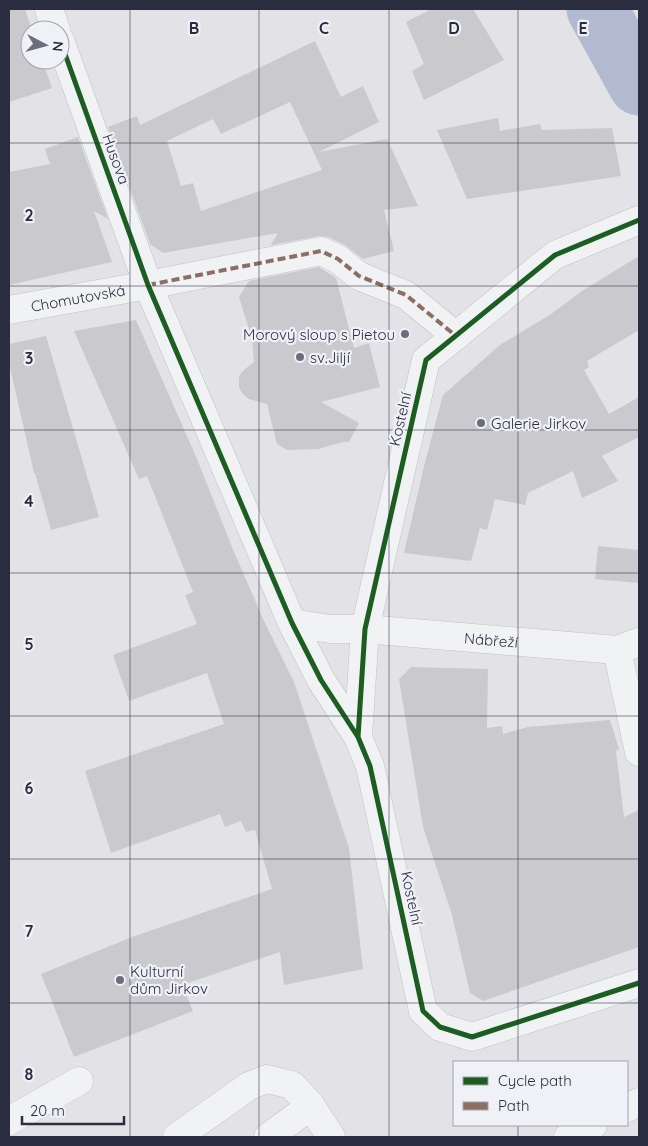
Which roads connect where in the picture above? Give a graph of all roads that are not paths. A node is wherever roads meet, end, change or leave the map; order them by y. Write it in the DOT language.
graph roads {
  1 [pos="70,68"];
  2 [pos="639,220"];
  3 [pos="148,285"];
  4 [pos="9,310"];
  5 [pos="456,336"];
  6 [pos="292,622"];
  7 [pos="366,630"];
  8 [pos="628,646"];
  9 [pos="358,737"];
  10 [pos="639,752"];
  11 [pos="639,983"];
  12 [pos="79,1080"];
  13 [pos="311,1106"];
  14 [pos="9,1121"];
  15 [pos="591,1126"];
  16 [pos="177,1137"];
  17 [pos="268,1137"];
  18 [pos="331,1137"];
  19 [pos="568,1137"];
  1 -- 3 [label="street, Husova"];
  2 -- 5 [label="street, Kostelní"];
  3 -- 4 [label="street, Chomutovská"];
  3 -- 5 [label="street, Chomutovská"];
  3 -- 6 [label="street, Kostelní"];
  5 -- 7 [label="street, Kostelní"];
  6 -- 7 [label="street, Nábřeží"];
  6 -- 9 [label="street, Kostelní"];
  7 -- 8 [label="street, Nábřeží"];
  7 -- 9 [label="street, Kostelní"];
  8 -- 10 [label="street, Nábřeží"];
  9 -- 11 [label="street, Kostelní"];
  12 -- 14 [label="street"];
  13 -- 16 [label="street"];
  13 -- 17 [label="street"];
  13 -- 18 [label="street"];
  15 -- 19 [label="street"];
}
